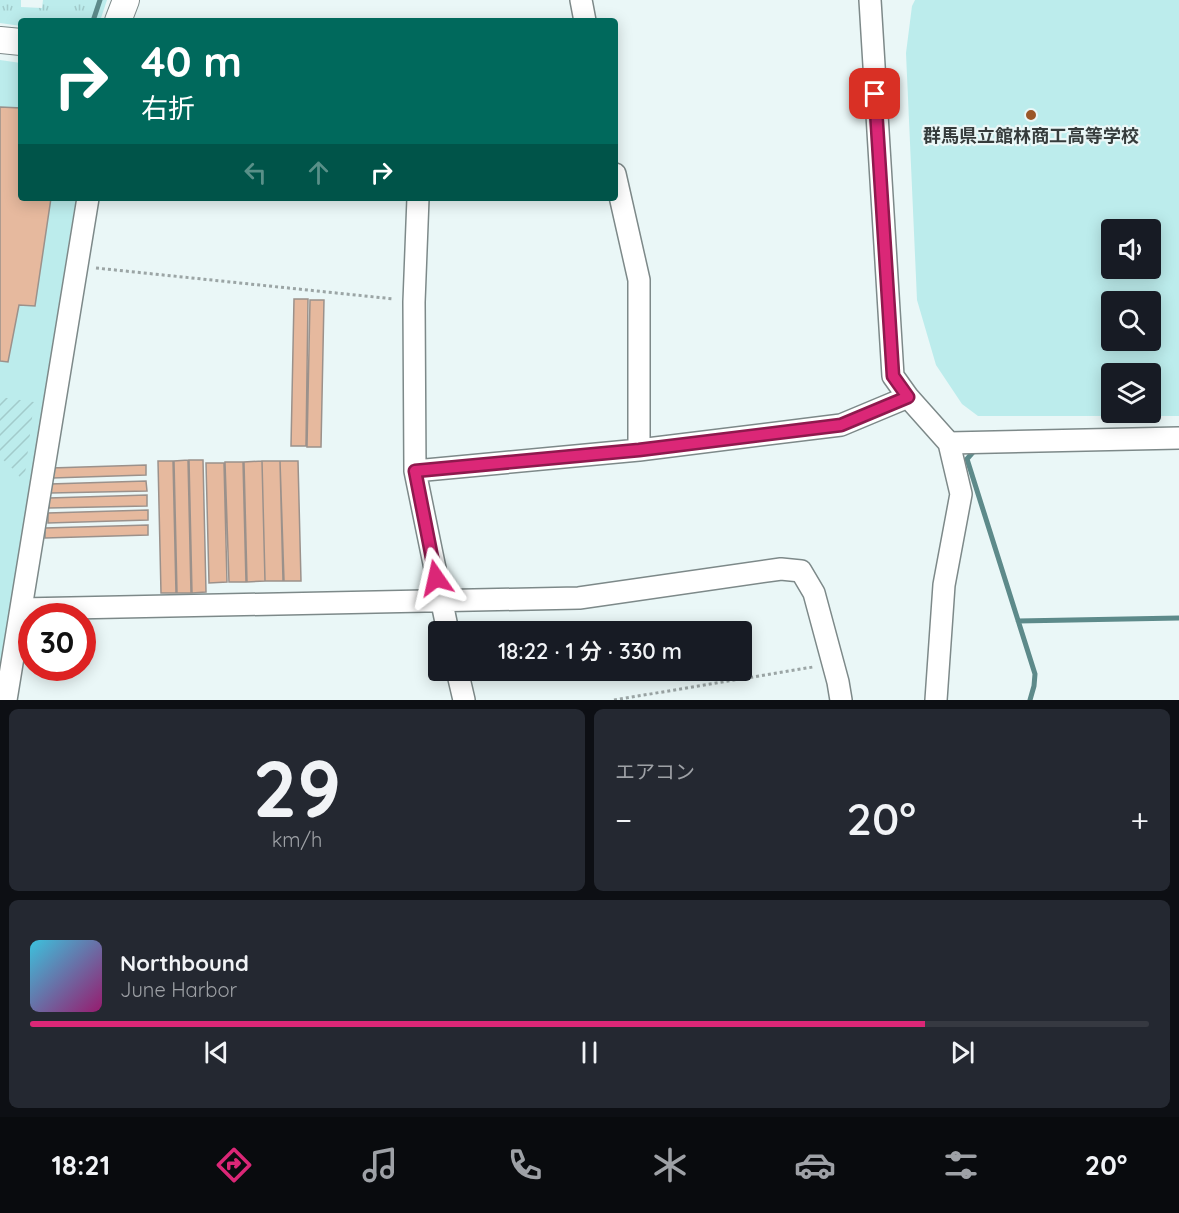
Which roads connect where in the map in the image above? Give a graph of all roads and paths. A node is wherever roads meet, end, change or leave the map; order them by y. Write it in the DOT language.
graph roads {
  1 [pos="126,0"];
  2 [pos="581,0"];
  3 [pos="870,0"];
  4 [pos="119,18"];
  5 [pos="584,18"];
  6 [pos="0,40"];
  7 [pos="18,42"];
  8 [pos="618,187"];
  9 [pos="87,201"];
  10 [pos="418,201"];
  11 [pos="76,266"];
  12 [pos="414,302"];
  13 [pos="908,397"];
  14 [pos="1179,438"];
  15 [pos="950,443"];
  16 [pos="639,450"];
  17 [pos="415,471"];
  18 [pos="441,600"];
  19 [pos="22,603"];
  20 [pos="96,607"];
  21 [pos="446,621"];
  22 [pos="18,627"];
  23 [pos="833,664"];
  24 [pos="460,681"];
  25 [pos="6,700"];
  26 [pos="464,700"];
  27 [pos="614,700"];
  28 [pos="841,700"];
  29 [pos="936,700"];
  1 -- 4 [label="street"];
  2 -- 5 [label="street"];
  3 -- 13 [label="street"];
  6 -- 7 [label="street"];
  8 -- 16 [label="street"];
  9 -- 11 [label="street"];
  10 -- 12 [label="street"];
  11 -- 12 [label="path"];
  11 -- 19 [label="street"];
  12 -- 17 [label="street"];
  13 -- 15 [label="street"];
  13 -- 16 [label="street"];
  14 -- 15 [label="street"];
  15 -- 29 [label="street"];
  16 -- 17 [label="street"];
  17 -- 18 [label="street"];
  18 -- 20 [label="street"];
  18 -- 21 [label="street"];
  18 -- 23 [label="street"];
  22 -- 25 [label="street"];
  23 -- 27 [label="path"];
  23 -- 28 [label="street"];
  24 -- 26 [label="street"];
}
